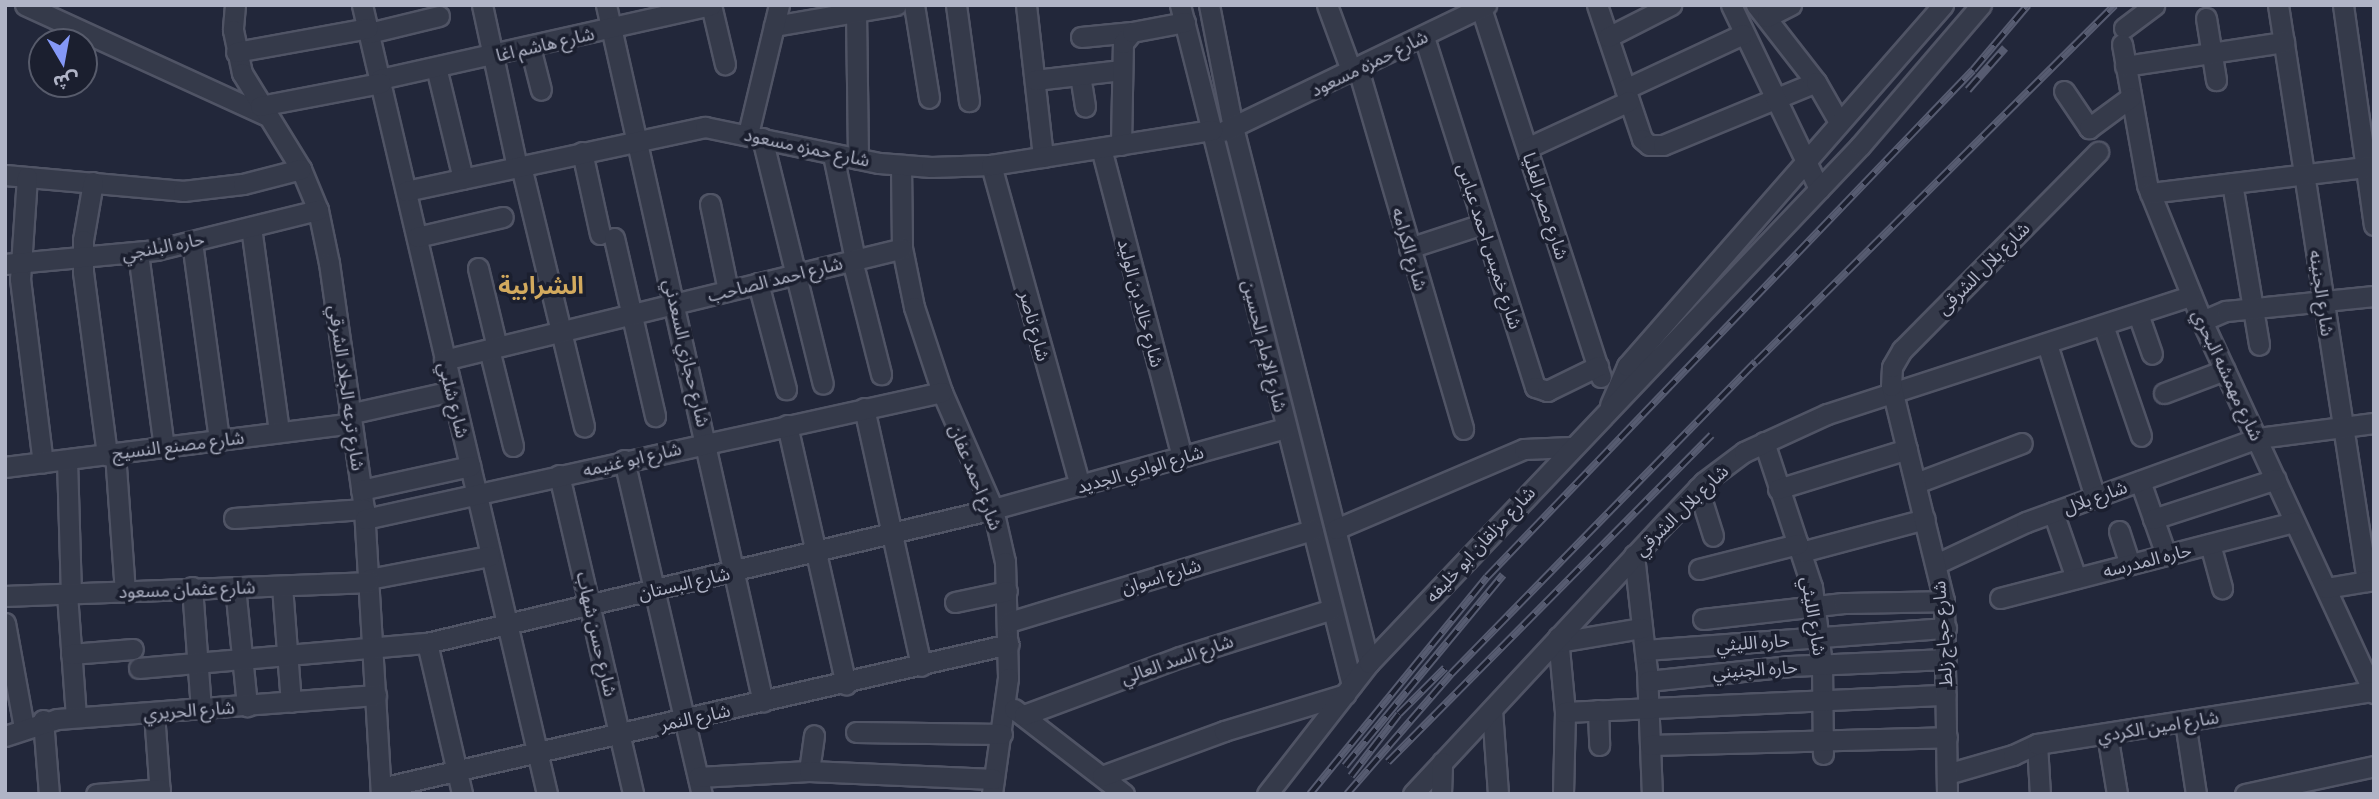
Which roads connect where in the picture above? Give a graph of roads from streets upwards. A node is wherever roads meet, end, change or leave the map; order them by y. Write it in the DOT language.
graph roads {
  1 [pos="25,5"];
  2 [pos="235,5"];
  3 [pos="362,5"];
  4 [pos="482,5"];
  5 [pos="606,5"];
  6 [pos="711,5"];
  7 [pos="779,5"];
  8 [pos="896,5"];
  9 [pos="914,5"];
  10 [pos="956,5"];
  11 [pos="1026,5"];
  12 [pos="1209,5"];
  13 [pos="1327,5"];
  14 [pos="1597,5"];
  15 [pos="1671,5"];
  16 [pos="1731,5"];
  17 [pos="1791,5"];
  18 [pos="1943,5"];
  19 [pos="1981,5"];
  20 [pos="2154,5"];
  21 [pos="2278,5"];
  22 [pos="2343,5"];
  23 [pos="1484,7"];
  24 [pos="862,9"];
  25 [pos="1458,12"];
  26 [pos="1182,14"];
  27 [pos="439,16"];
  28 [pos="1767,17"];
  29 [pos="2206,19"];
  30 [pos="774,26"];
  31 [pos="612,29"];
  32 [pos="368,31"];
  33 [pos="1132,32"];
  34 [pos="1081,37"];
  35 [pos="1424,37"];
  36 [pos="1608,37"];
  37 [pos="1746,38"];
  38 [pos="2284,42"];
  39 [pos="530,47"];
  40 [pos="236,52"];
  41 [pos="2212,53"];
  42 [pos="493,56"];
  43 [pos="725,64"];
  44 [pos="2125,66"];
  45 [pos="436,67"];
  46 [pos="1121,70"];
  47 [pos="1355,71"];
  48 [pos="1080,75"];
  49 [pos="1035,80"];
  50 [pos="2216,80"];
  51 [pos="380,81"];
  52 [pos="1816,82"];
  53 [pos="541,90"];
  54 [pos="2064,90"];
  55 [pos="1627,95"];
  56 [pos="2131,97"];
  57 [pos="929,98"];
  58 [pos="1774,99"];
  59 [pos="969,101"];
  60 [pos="1085,107"];
  61 [pos="263,111"];
  62 [pos="1839,122"];
  63 [pos="1233,127"];
  64 [pos="1212,132"];
  65 [pos="755,136"];
  66 [pos="638,140"];
  67 [pos="1121,145"];
  68 [pos="1101,148"];
  69 [pos="1527,148"];
  70 [pos="582,152"];
  71 [pos="2098,152"];
  72 [pos="833,155"];
  73 [pos="1043,157"];
  74 [pos="858,159"];
  75 [pos="1806,160"];
  76 [pos="901,165"];
  77 [pos="991,165"];
  78 [pos="519,166"];
  79 [pos="2369,167"];
  80 [pos="301,169"];
  81 [pos="2306,174"];
  82 [pos="5,175"];
  83 [pos="27,177"];
  84 [pos="463,179"];
  85 [pos="93,182"];
  86 [pos="2232,183"];
  87 [pos="1819,189"];
  88 [pos="406,191"];
  89 [pos="2150,193"];
  90 [pos="710,204"];
  91 [pos="318,210"];
  92 [pos="503,217"];
  93 [pos="1483,224"];
  94 [pos="2374,225"];
  95 [pos="251,226"];
  96 [pos="417,237"];
  97 [pos="191,242"];
  98 [pos="902,248"];
  99 [pos="1409,248"];
  100 [pos="138,253"];
  101 [pos="82,257"];
  102 [pos="853,260"];
  103 [pos="12,263"];
  104 [pos="478,268"];
  105 [pos="795,274"];
  106 [pos="758,283"];
  107 [pos="728,290"];
  108 [pos="2191,296"];
  109 [pos="2374,296"];
  110 [pos="2323,302"];
  111 [pos="675,303"];
  112 [pos="2253,310"];
  113 [pos="632,313"];
  114 [pos="2138,314"];
  115 [pos="2202,321"];
  116 [pos="2103,325"];
  117 [pos="560,331"];
  118 [pos="2047,344"];
  119 [pos="2259,345"];
  120 [pos="493,348"];
  121 [pos="2152,354"];
  122 [pos="444,360"];
  123 [pos="1598,366"];
  124 [pos="2225,370"];
  125 [pos="881,374"];
  126 [pos="823,384"];
  127 [pos="786,389"];
  128 [pos="452,391"];
  129 [pos="942,392"];
  130 [pos="2164,393"];
  131 [pos="1894,395"];
  132 [pos="1610,405"];
  133 [pos="864,408"];
  134 [pos="654,416"];
  135 [pos="350,419"];
  136 [pos="2374,423"];
  137 [pos="787,425"];
  138 [pos="584,426"];
  139 [pos="2343,427"];
  140 [pos="1286,428"];
  141 [pos="1463,429"];
  142 [pos="279,432"];
  143 [pos="2141,436"];
  144 [pos="2258,438"];
  145 [pos="219,440"];
  146 [pos="708,442"];
  147 [pos="1764,442"];
  148 [pos="2022,443"];
  149 [pos="513,446"];
  150 [pos="164,447"];
  151 [pos="1571,447"];
  152 [pos="1907,449"];
  153 [pos="111,454"];
  154 [pos="1182,457"];
  155 [pos="67,460"];
  156 [pos="624,460"];
  157 [pos="43,463"];
  158 [pos="470,466"];
  159 [pos="5,467"];
  160 [pos="559,475"];
  161 [pos="2276,479"];
  162 [pos="2140,481"];
  163 [pos="1916,484"];
  164 [pos="1080,486"];
  165 [pos="1698,488"];
  166 [pos="1778,489"];
  167 [pos="477,494"];
  168 [pos="2095,497"];
  169 [pos="363,506"];
  170 [pos="993,509"];
  171 [pos="2053,512"];
  172 [pos="233,518"];
  173 [pos="1925,519"];
  174 [pos="2153,519"];
  175 [pos="2294,522"];
  176 [pos="1336,529"];
  177 [pos="1312,530"];
  178 [pos="2119,531"];
  179 [pos="893,534"];
  180 [pos="1713,536"];
  181 [pos="2210,544"];
  182 [pos="1799,548"];
  183 [pos="816,552"];
  184 [pos="1634,555"];
  185 [pos="2166,555"];
  186 [pos="490,556"];
  187 [pos="1936,564"];
  188 [pos="2130,564"];
  189 [pos="1699,569"];
  190 [pos="734,572"];
  191 [pos="2076,578"];
  192 [pos="369,581"];
  193 [pos="2371,581"];
  194 [pos="282,586"];
  195 [pos="192,587"];
  196 [pos="235,587"];
  197 [pos="2222,588"];
  198 [pos="2326,588"];
  199 [pos="654,590"];
  200 [pos="125,591"];
  201 [pos="1007,591"];
  202 [pos="69,594"];
  203 [pos="5,596"];
  204 [pos="2000,598"];
  205 [pos="1944,601"];
  206 [pos="955,602"];
  207 [pos="590,605"];
  208 [pos="1816,606"];
  209 [pos="1332,609"];
  210 [pos="1703,619"];
  211 [pos="1009,622"];
  212 [pos="5,623"];
  213 [pos="505,625"];
  214 [pos="1643,628"];
  215 [pos="1945,628"];
  216 [pos="1820,637"];
  217 [pos="1558,639"];
  218 [pos="427,643"];
  219 [pos="1009,644"];
  220 [pos="133,649"];
  221 [pos="373,650"];
  222 [pos="1645,650"];
  223 [pos="71,654"];
  224 [pos="288,658"];
  225 [pos="1946,659"];
  226 [pos="243,660"];
  227 [pos="197,663"];
  228 [pos="1369,663"];
  229 [pos="1822,664"];
  230 [pos="2368,665"];
  231 [pos="921,666"];
  232 [pos="139,668"];
  233 [pos="10,675"];
  234 [pos="1648,681"];
  235 [pos="846,684"];
  236 [pos="1349,690"];
  237 [pos="2373,692"];
  238 [pos="376,695"];
  239 [pos="1947,695"];
  240 [pos="1823,701"];
  241 [pos="291,702"];
  242 [pos="763,702"];
  243 [pos="247,706"];
  244 [pos="1005,706"];
  245 [pos="1648,708"];
  246 [pos="201,709"];
  247 [pos="1492,710"];
  248 [pos="1598,710"];
  249 [pos="1565,712"];
  250 [pos="154,713"];
  251 [pos="1024,715"];
  252 [pos="76,717"];
  253 [pos="43,720"];
  254 [pos="684,720"];
  255 [pos="2185,722"];
  256 [pos="24,728"];
  257 [pos="856,732"];
  258 [pos="620,734"];
  259 [pos="814,734"];
  260 [pos="1002,734"];
  261 [pos="2107,734"];
  262 [pos="5,736"];
  263 [pos="1947,737"];
  264 [pos="2037,744"];
  265 [pos="1650,745"];
  266 [pos="1599,746"];
  267 [pos="1823,747"];
  268 [pos="536,752"];
  269 [pos="1442,762"];
  270 [pos="2374,766"];
  271 [pos="456,770"];
  272 [pos="809,771"];
  273 [pos="1947,774"];
  274 [pos="1102,776"];
  275 [pos="700,785"];
  276 [pos="993,787"];
  277 [pos="381,791"];
  278 [pos="160,792"];
  279 [pos="49,794"];
  280 [pos="96,794"];
  281 [pos="462,794"];
  282 [pos="547,794"];
  283 [pos="633,794"];
  284 [pos="1125,794"];
  285 [pos="1267,794"];
  286 [pos="1413,794"];
  287 [pos="1441,794"];
  288 [pos="1498,794"];
  289 [pos="1563,794"];
  290 [pos="1652,794"];
  291 [pos="1947,794"];
  292 [pos="2040,794"];
  293 [pos="2118,794"];
  294 [pos="2196,794"];
  295 [pos="2245,794"];
  1 -- 61 [label="street"];
  2 -- 40 [label="street, شارع ترعه الجلاد الشرقي"];
  3 -- 32 [label="street, شارع شلبي"];
  4 -- 42 [label="street"];
  5 -- 31 [label="street, شارع حجازي السعدني"];
  6 -- 31 [label="street, شارع هاشم اغا"];
  6 -- 43 [label="street"];
  7 -- 30 [label="street"];
  8 -- 24 [label="street"];
  9 -- 57 [label="street"];
  10 -- 59 [label="street"];
  11 -- 49 [label="street"];
  12 -- 63 [label="street, شارع الإمام الحسين"];
  13 -- 47 [label="street, شارع الكرامه"];
  14 -- 36 [label="street"];
  15 -- 36 [label="street"];
  16 -- 37 [label="street"];
  17 -- 28 [label="street"];
  18 -- 62 [label="street"];
  19 -- 87 [label="street"];
  20 -- 44 [label="street, شارع مهمشه البحري"];
  21 -- 38 [label="street, شارع الجنينه"];
  22 -- 79 [label="street"];
  23 -- 25 [label="street, شارع حمزه مسعود"];
  23 -- 69 [label="street, شارع مصر العليا"];
  24 -- 30 [label="street"];
  24 -- 74 [label="street"];
  25 -- 35 [label="street, شارع حمزه مسعود"];
  26 -- 33 [label="street"];
  26 -- 64 [label="street, شارع الإمام الحسين"];
  27 -- 32 [label="street"];
  28 -- 37 [label="street"];
  28 -- 52 [label="street"];
  29 -- 41 [label="street"];
  30 -- 65 [label="street"];
  31 -- 39 [label="street, شارع هاشم اغا"];
  31 -- 66 [label="street, شارع حجازي السعدني"];
  32 -- 40 [label="street"];
  32 -- 51 [label="street, شارع شلبي"];
  33 -- 34 [label="street"];
  33 -- 46 [label="street"];
  35 -- 47 [label="street, شارع حمزه مسعود"];
  35 -- 93 [label="street, شارع خميس احمد عباس"];
  36 -- 55 [label="street"];
  37 -- 55 [label="street"];
  37 -- 58 [label="street"];
  38 -- 41 [label="street"];
  38 -- 81 [label="street, شارع الجنينه"];
  39 -- 42 [label="street, شارع هاشم اغا"];
  39 -- 53 [label="street"];
  40 -- 61 [label="street, شارع ترعه الجلاد الشرقي"];
  41 -- 44 [label="street"];
  41 -- 50 [label="street"];
  42 -- 45 [label="street, شارع هاشم اغا"];
  42 -- 78 [label="street"];
  44 -- 56 [label="street, شارع مهمشه البحري"];
  45 -- 51 [label="street, شارع هاشم اغا"];
  45 -- 84 [label="street"];
  46 -- 48 [label="street"];
  46 -- 67 [label="street"];
  47 -- 63 [label="street, شارع حمزه مسعود"];
  47 -- 99 [label="street, شارع الكرامه"];
  48 -- 49 [label="street"];
  48 -- 60 [label="street"];
  49 -- 73 [label="street"];
  51 -- 61 [label="street, شارع هاشم اغا"];
  51 -- 88 [label="street, شارع شلبي"];
  52 -- 58 [label="street"];
  52 -- 62 [label="street"];
  54 -- 56 [label="street"];
  55 -- 58 [label="street"];
  55 -- 69 [label="street"];
  56 -- 89 [label="street, شارع مهمشه البحري"];
  58 -- 75 [label="street"];
  61 -- 80 [label="street, شارع ترعه الجلاد الشرقي"];
  62 -- 75 [label="street"];
  63 -- 64 [label="street, شارع حمزه مسعود"];
  63 -- 176 [label="street, شارع الإمام الحسين"];
  64 -- 67 [label="street, شارع حمزه مسعود"];
  64 -- 140 [label="street, شارع الإمام الحسين"];
  65 -- 66 [label="street, شارع حمزه مسعود"];
  65 -- 72 [label="street, شارع حمزه مسعود"];
  65 -- 105 [label="street"];
  66 -- 70 [label="street, شارع حمزه مسعود"];
  66 -- 111 [label="street, شارع حجازي السعدني"];
  67 -- 68 [label="street, شارع حمزه مسعود"];
  68 -- 73 [label="street, شارع حمزه مسعود"];
  68 -- 154 [label="street, شارع خالد بن الوليد"];
  69 -- 123 [label="street, شارع مصر العليا"];
  70 -- 78 [label="street, شارع حمزه مسعود"];
  70 -- 113 [label="street"];
  71 -- 131 [label="street, شارع بلال الشرقى"];
  72 -- 74 [label="street, شارع حمزه مسعود"];
  72 -- 102 [label="street"];
  73 -- 77 [label="street, شارع حمزه مسعود"];
  74 -- 76 [label="street, شارع حمزه مسعود"];
  75 -- 87 [label="street"];
  75 -- 132 [label="street, شارع مزلقان ابو خليفه"];
  76 -- 77 [label="street, شارع حمزه مسعود"];
  76 -- 98 [label="street, شارع احمد عفان"];
  77 -- 164 [label="street, شارع ناصر"];
  78 -- 84 [label="street, شارع حمزه مسعود"];
  78 -- 117 [label="street"];
  79 -- 81 [label="street"];
  79 -- 94 [label="street"];
  80 -- 85 [label="street"];
  80 -- 91 [label="street, شارع ترعه الجلاد الشرقي"];
  81 -- 86 [label="street"];
  81 -- 110 [label="street, شارع الجنينه"];
  82 -- 83 [label="street"];
  83 -- 85 [label="street"];
  83 -- 103 [label="street"];
  84 -- 88 [label="street, شارع حمزه مسعود"];
  85 -- 101 [label="street"];
  86 -- 89 [label="street"];
  86 -- 112 [label="street"];
  87 -- 132 [label="street, شارع مزلقان ابو خليفه"];
  88 -- 96 [label="street, شارع شلبي"];
  89 -- 108 [label="street, شارع مهمشه البحري"];
  90 -- 107 [label="street"];
  91 -- 95 [label="street, حاره البلنجي"];
  91 -- 135 [label="street, شارع ترعه الجلاد الشرقي"];
  92 -- 96 [label="street"];
  93 -- 99 [label="street"];
  93 -- 123 [label="street, شارع خميس احمد عباس"];
  95 -- 97 [label="street, حاره البلنجي"];
  95 -- 142 [label="street"];
  96 -- 122 [label="street, شارع شلبي"];
  97 -- 100 [label="street, حاره البلنجي"];
  97 -- 145 [label="street"];
  98 -- 102 [label="street, شارع احمد الصاحب"];
  98 -- 129 [label="street, شارع احمد عفان"];
  99 -- 141 [label="street, شارع الكرامه"];
  100 -- 101 [label="street, حاره البلنجي"];
  100 -- 150 [label="street"];
  101 -- 103 [label="street, حاره البلنجي"];
  101 -- 153 [label="street"];
  102 -- 105 [label="street, شارع احمد الصاحب"];
  102 -- 125 [label="street"];
  103 -- 157 [label="street"];
  104 -- 120 [label="street"];
  105 -- 106 [label="street, شارع احمد الصاحب"];
  105 -- 126 [label="street"];
  106 -- 107 [label="street, شارع احمد الصاحب"];
  106 -- 127 [label="street"];
  107 -- 111 [label="street, شارع احمد الصاحب"];
  108 -- 114 [label="street, شارع بلال الشرقي"];
  108 -- 115 [label="street, شارع مهمشه البحري"];
  109 -- 110 [label="street"];
  110 -- 112 [label="street"];
  110 -- 139 [label="street, شارع الجنينه"];
  111 -- 113 [label="street, شارع احمد الصاحب"];
  111 -- 146 [label="street, شارع حجازي السعدني"];
  112 -- 115 [label="street"];
  112 -- 119 [label="street"];
  113 -- 117 [label="street, شارع احمد الصاحب"];
  113 -- 134 [label="street"];
  114 -- 116 [label="street, شارع بلال الشرقي"];
  114 -- 121 [label="street"];
  115 -- 124 [label="street, شارع مهمشه البحري"];
  116 -- 118 [label="street, شارع بلال الشرقي"];
  116 -- 143 [label="street"];
  117 -- 120 [label="street, شارع احمد الصاحب"];
  117 -- 138 [label="street"];
  118 -- 131 [label="street, شارع بلال الشرقي"];
  118 -- 168 [label="street"];
  120 -- 122 [label="street, شارع احمد الصاحب"];
  120 -- 149 [label="street"];
  122 -- 128 [label="street, شارع شلبي"];
  123 -- 132 [label="street, شارع مصر العليا"];
  124 -- 130 [label="street"];
  124 -- 144 [label="street, شارع مهمشه البحري"];
  128 -- 135 [label="street, شارع مصنع النسيج"];
  128 -- 158 [label="street, شارع شلبي"];
  129 -- 133 [label="street, شارع ابو غنيمه"];
  129 -- 170 [label="street, شارع احمد عفان"];
  131 -- 147 [label="street, شارع بلال الشرقي"];
  131 -- 152 [label="street, شارع حجاج زلط"];
  132 -- 151 [label="street, شارع مزلقان ابو خليفه"];
  133 -- 137 [label="street, شارع ابو غنيمه"];
  133 -- 179 [label="street"];
  135 -- 142 [label="street, شارع مصنع النسيج"];
  135 -- 169 [label="street, شارع ترعه الجلاد الشرقي"];
  136 -- 139 [label="street, شارع بلال"];
  137 -- 146 [label="street, شارع ابو غنيمه"];
  137 -- 183 [label="street"];
  139 -- 144 [label="street, شارع بلال"];
  139 -- 193 [label="street, شارع الجنينه"];
  140 -- 154 [label="street, شارع الوادي الجديد"];
  140 -- 177 [label="street, شارع الإمام الحسين"];
  142 -- 145 [label="street, شارع مصنع النسيج"];
  144 -- 161 [label="street, شارع مهمشه البحري"];
  144 -- 162 [label="street, شارع بلال"];
  145 -- 150 [label="street, شارع مصنع النسيج"];
  146 -- 156 [label="street, شارع ابو غنيمه"];
  146 -- 190 [label="street, شارع حجازي السعدني"];
  147 -- 165 [label="street, شارع بلال الشرقي"];
  147 -- 166 [label="street, شارع الليثي"];
  148 -- 163 [label="street"];
  150 -- 153 [label="street, شارع مصنع النسيج"];
  151 -- 176 [label="street"];
  151 -- 228 [label="street, شارع مزلقان ابو خليفه"];
  152 -- 163 [label="street, شارع حجاج زلط"];
  152 -- 166 [label="street"];
  153 -- 155 [label="street, شارع مصنع النسيج"];
  153 -- 200 [label="street"];
  154 -- 164 [label="street, شارع الوادي الجديد"];
  155 -- 157 [label="street, شارع مصنع النسيج"];
  155 -- 202 [label="street"];
  156 -- 160 [label="street, شارع ابو غنيمه"];
  156 -- 199 [label="street"];
  157 -- 159 [label="street, شارع مصنع النسيج"];
  158 -- 167 [label="street, شارع شلبي"];
  158 -- 169 [label="street"];
  160 -- 167 [label="street, شارع ابو غنيمه"];
  160 -- 207 [label="street, شارع حسن شهاب"];
  161 -- 174 [label="street"];
  161 -- 175 [label="street, شارع مهمشه البحري"];
  162 -- 168 [label="street, شارع بلال"];
  162 -- 174 [label="street"];
  163 -- 173 [label="street, شارع حجاج زلط"];
  164 -- 170 [label="street, شارع الوادي الجديد"];
  165 -- 180 [label="street"];
  165 -- 184 [label="street, شارع بلال الشرقي"];
  166 -- 182 [label="street, شارع الليثي"];
  167 -- 169 [label="street, شارع ابو غنيمه"];
  167 -- 186 [label="street, شارع شلبي"];
  168 -- 171 [label="street, شارع بلال"];
  169 -- 172 [label="street"];
  169 -- 192 [label="street, شارع ترعه الجلاد الشرقي"];
  170 -- 179 [label="street, شارع البستان"];
  170 -- 201 [label="street, شارع احمد عفان"];
  171 -- 187 [label="street, شارع بلال"];
  171 -- 191 [label="street"];
  173 -- 182 [label="street"];
  173 -- 187 [label="street, شارع حجاج زلط"];
  174 -- 185 [label="street"];
  175 -- 181 [label="street, حاره المدرسه"];
  175 -- 198 [label="street, شارع مهمشه البحري"];
  176 -- 228 [label="street, شارع الإمام الحسين"];
  177 -- 209 [label="street, شارع الإمام الحسين"];
  177 -- 211 [label="street, شارع اسوان"];
  178 -- 188 [label="street"];
  179 -- 183 [label="street, شارع البستان"];
  179 -- 231 [label="street"];
  181 -- 185 [label="street, حاره المدرسه"];
  181 -- 197 [label="street"];
  182 -- 189 [label="street"];
  182 -- 208 [label="street, شارع الليثي"];
  183 -- 190 [label="street, شارع البستان"];
  183 -- 235 [label="street"];
  184 -- 214 [label="street"];
  184 -- 217 [label="street, شارع بلال الشرقي"];
  185 -- 188 [label="street, حاره المدرسه"];
  186 -- 192 [label="street, شارع عثمان مسعود"];
  186 -- 213 [label="street, شارع شلبي"];
  187 -- 205 [label="street, شارع حجاج زلط"];
  188 -- 191 [label="street, حاره المدرسه"];
  190 -- 199 [label="street, شارع البستان"];
  190 -- 242 [label="street, شارع حجازي السعدني"];
  191 -- 204 [label="street, حاره المدرسه"];
  192 -- 194 [label="street, شارع عثمان مسعود"];
  192 -- 221 [label="street, شارع ترعه الجلاد الشرقي"];
  193 -- 198 [label="street"];
  194 -- 196 [label="street, شارع عثمان مسعود"];
  194 -- 224 [label="street"];
  195 -- 196 [label="street, شارع عثمان مسعود"];
  195 -- 200 [label="street, شارع عثمان مسعود"];
  195 -- 227 [label="street"];
  196 -- 226 [label="street"];
  198 -- 230 [label="street, شارع مهمشه البحري"];
  199 -- 207 [label="street, شارع البستان"];
  199 -- 254 [label="street"];
  200 -- 202 [label="street, شارع عثمان مسعود"];
  201 -- 206 [label="street"];
  201 -- 211 [label="street, شارع احمد عفان"];
  202 -- 203 [label="street, شارع عثمان مسعود"];
  202 -- 223 [label="street"];
  205 -- 208 [label="street"];
  205 -- 215 [label="street, شارع حجاج زلط"];
  207 -- 213 [label="street, شارع البستان"];
  207 -- 258 [label="street, شارع حسن شهاب"];
  208 -- 210 [label="street"];
  208 -- 216 [label="street, شارع الليثي"];
  209 -- 236 [label="street, شارع الإمام الحسين"];
  209 -- 251 [label="street, شارع السد العالي"];
  211 -- 219 [label="street, شارع احمد عفان"];
  212 -- 233 [label="street"];
  213 -- 218 [label="street, شارع البستان"];
  213 -- 268 [label="street, شارع شلبي"];
  214 -- 217 [label="street"];
  214 -- 222 [label="street"];
  215 -- 216 [label="street, حاره الليثي"];
  215 -- 225 [label="street, شارع حجاج زلط"];
  216 -- 222 [label="street, حاره الليثي"];
  216 -- 229 [label="street, شارع الليثي"];
  217 -- 247 [label="street, شارع بلال الشرقي"];
  217 -- 249 [label="street"];
  218 -- 221 [label="street, شارع البستان"];
  218 -- 271 [label="street"];
  219 -- 231 [label="street, شارع النمر"];
  219 -- 244 [label="street, شارع احمد عفان"];
  220 -- 223 [label="street"];
  221 -- 224 [label="street, شارع البستان"];
  221 -- 238 [label="street, شارع ترعه الجلاد الشرقي"];
  222 -- 234 [label="street"];
  223 -- 252 [label="street"];
  224 -- 226 [label="street, شارع البستان"];
  224 -- 241 [label="street"];
  225 -- 229 [label="street, حاره الجنيني"];
  225 -- 239 [label="street, شارع حجاج زلط"];
  226 -- 227 [label="street, شارع البستان"];
  226 -- 243 [label="street"];
  227 -- 232 [label="street, شارع البستان"];
  227 -- 246 [label="street"];
  228 -- 236 [label="street, شارع مزلقان ابو خليفه"];
  229 -- 234 [label="street, حاره الجنيني"];
  229 -- 240 [label="street, شارع الليثي"];
  230 -- 237 [label="street, شارع مهمشه البحري"];
  231 -- 235 [label="street, شارع النمر"];
  233 -- 256 [label="street"];
  234 -- 245 [label="street"];
  235 -- 242 [label="street, شارع النمر"];
  236 -- 274 [label="street"];
  236 -- 285 [label="street, شارع مزلقان ابو خليفه"];
  237 -- 255 [label="street, شارع امين الكردي"];
  238 -- 241 [label="street, شارع الحريري"];
  238 -- 277 [label="street, شارع ترعه الجلاد الشرقي"];
  239 -- 240 [label="street"];
  239 -- 263 [label="street, شارع حجاج زلط"];
  240 -- 245 [label="street"];
  240 -- 267 [label="street, شارع الليثي"];
  241 -- 243 [label="street, شارع الحريري"];
  242 -- 254 [label="street, شارع النمر"];
  243 -- 246 [label="street, شارع الحريري"];
  244 -- 251 [label="street"];
  244 -- 260 [label="street, شارع احمد عفان"];
  245 -- 248 [label="street"];
  245 -- 265 [label="street"];
  246 -- 250 [label="street, شارع الحريري"];
  247 -- 269 [label="street, شارع بلال الشرقي"];
  247 -- 288 [label="street"];
  248 -- 249 [label="street"];
  248 -- 266 [label="street"];
  249 -- 289 [label="street"];
  250 -- 252 [label="street, شارع الحريري"];
  250 -- 278 [label="street"];
  251 -- 274 [label="street"];
  252 -- 253 [label="street, شارع الحريري"];
  253 -- 256 [label="street, شارع الحريري"];
  253 -- 279 [label="street"];
  254 -- 258 [label="street, شارع النمر"];
  254 -- 275 [label="street"];
  255 -- 261 [label="street, شارع امين الكردي"];
  255 -- 294 [label="street"];
  256 -- 262 [label="street, شارع الحريري"];
  257 -- 260 [label="street"];
  258 -- 268 [label="street, شارع النمر"];
  258 -- 283 [label="street, شارع حسن شهاب"];
  259 -- 272 [label="street"];
  260 -- 276 [label="street, شارع احمد عفان"];
  261 -- 264 [label="street, شارع امين الكردي"];
  261 -- 293 [label="street"];
  263 -- 267 [label="street"];
  263 -- 273 [label="street, شارع حجاج زلط"];
  264 -- 273 [label="street, شارع امين الكردي"];
  264 -- 292 [label="street"];
  265 -- 267 [label="street"];
  265 -- 290 [label="street"];
  268 -- 271 [label="street, شارع النمر"];
  268 -- 282 [label="street, شارع شلبي"];
  269 -- 286 [label="street, شارع بلال الشرقي"];
  269 -- 287 [label="street"];
  270 -- 295 [label="street"];
  271 -- 277 [label="street, شارع النمر"];
  271 -- 281 [label="street"];
  272 -- 275 [label="street"];
  272 -- 276 [label="street"];
  273 -- 291 [label="street, شارع حجاج زلط"];
  274 -- 284 [label="street"];
  278 -- 280 [label="street"];
}
